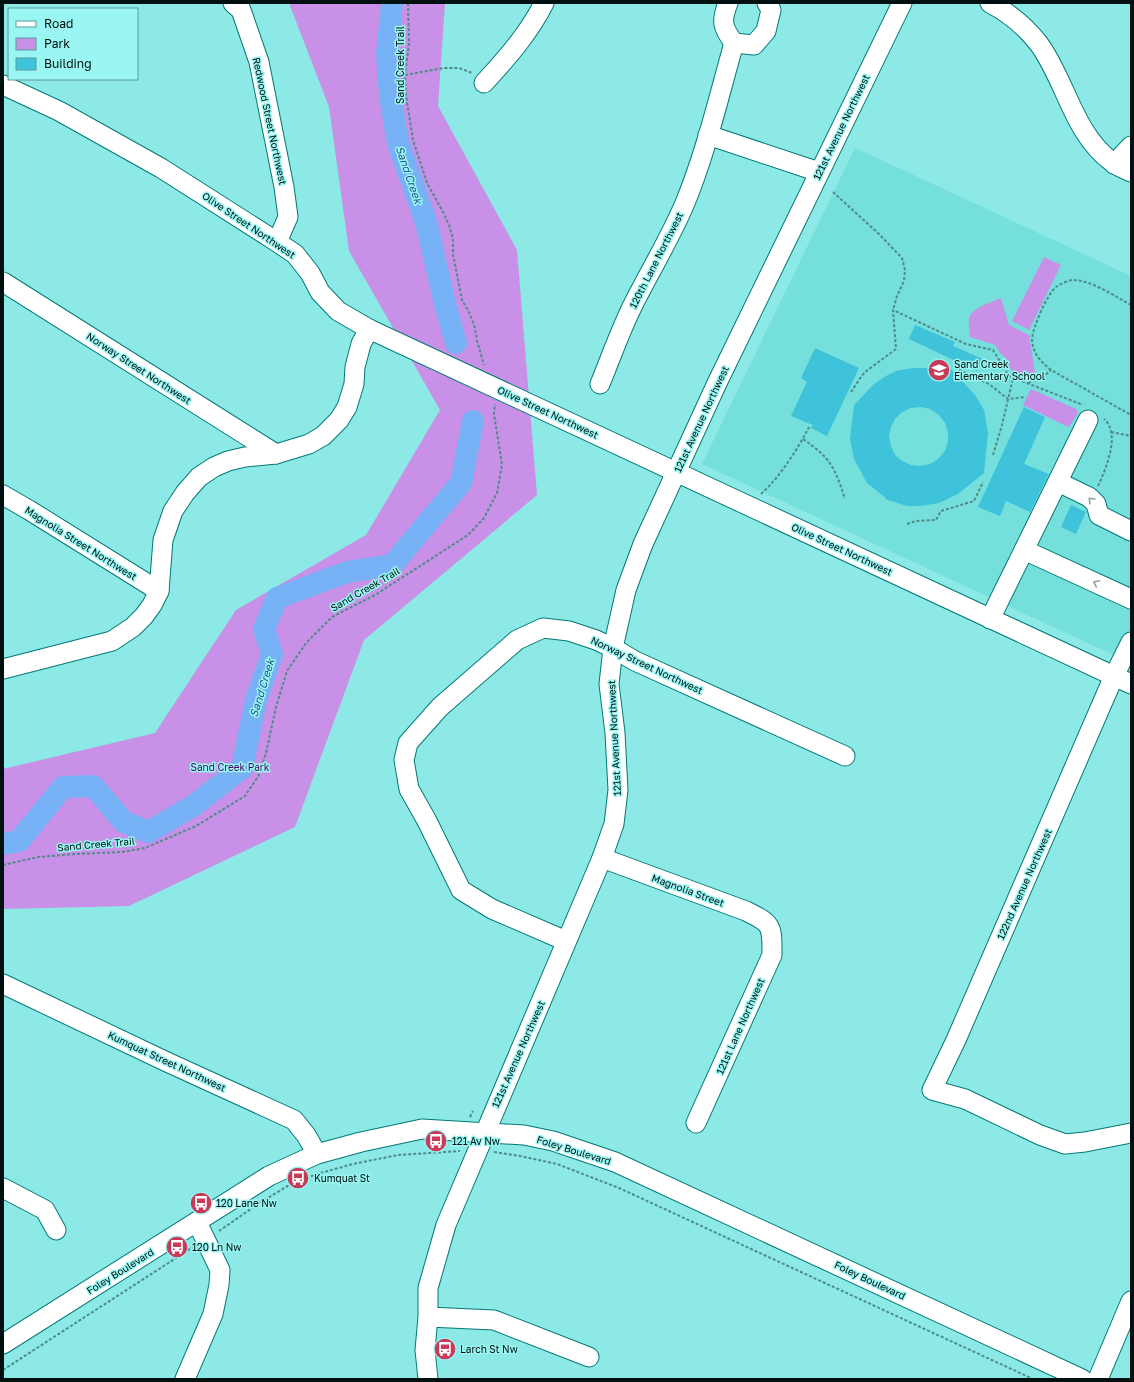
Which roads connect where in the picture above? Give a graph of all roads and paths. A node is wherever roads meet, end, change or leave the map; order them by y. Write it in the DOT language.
graph roads {
  1 [pos="233,3"];
  2 [pos="408,3"];
  3 [pos="544,3"];
  4 [pos="728,3"];
  5 [pos="767,3"];
  6 [pos="902,3"];
  7 [pos="996,4"];
  8 [pos="734,43"];
  9 [pos="405,75"];
  10 [pos="484,83"];
  11 [pos="3,85"];
  12 [pos="708,135"];
  13 [pos="1131,146"];
  14 [pos="1114,164"];
  15 [pos="819,172"];
  16 [pos="1131,172"];
  17 [pos="832,192"];
  18 [pos="277,242"];
  19 [pos="3,282"];
  20 [pos="1131,305"];
  21 [pos="893,310"];
  22 [pos="369,330"];
  23 [pos="484,365"];
  24 [pos="959,370"];
  25 [pos="1051,370"];
  26 [pos="1013,378"];
  27 [pos="1027,383"];
  28 [pos="600,384"];
  29 [pos="851,392"];
  30 [pos="1026,397"];
  31 [pos="494,399"];
  32 [pos="1008,399"];
  33 [pos="1092,415"];
  34 [pos="1131,415"];
  35 [pos="809,427"];
  36 [pos="1111,432"];
  37 [pos="1131,436"];
  38 [pos="803,439"];
  39 [pos="276,454"];
  40 [pos="993,455"];
  41 [pos="675,473"];
  42 [pos="983,482"];
  43 [pos="1058,482"];
  44 [pos="1096,490"];
  45 [pos="761,494"];
  46 [pos="3,495"];
  47 [pos="845,499"];
  48 [pos="907,524"];
  49 [pos="1131,531"];
  50 [pos="1024,550"];
  51 [pos="159,591"];
  52 [pos="1131,599"];
  53 [pos="990,619"];
  54 [pos="1131,642"];
  55 [pos="613,648"];
  56 [pos="3,669"];
  57 [pos="1123,680"];
  58 [pos="844,756"];
  59 [pos="602,858"];
  60 [pos="3,865"];
  61 [pos="770,928"];
  62 [pos="566,941"];
  63 [pos="3,984"];
  64 [pos="696,1123"];
  65 [pos="484,1133"];
  66 [pos="1131,1133"];
  67 [pos="456,1151"];
  68 [pos="494,1152"];
  69 [pos="317,1154"];
  70 [pos="3,1188"];
  71 [pos="197,1222"];
  72 [pos="56,1230"];
  73 [pos="215,1234"];
  74 [pos="195,1246"];
  75 [pos="1131,1301"];
  76 [pos="428,1317"];
  77 [pos="3,1344"];
  78 [pos="589,1357"];
  79 [pos="3,1370"];
  80 [pos="185,1379"];
  81 [pos="428,1379"];
  82 [pos="1033,1379"];
  83 [pos="1082,1379"];
  84 [pos="1098,1379"];
  1 -- 18 [label="street, Redwood Street Northwest"];
  2 -- 9 [label="path, Sand Creek Trail"];
  3 -- 10 [label="street"];
  4 -- 8 [label="street"];
  5 -- 8 [label="street"];
  6 -- 15 [label="street, 121st Avenue Northwest"];
  7 -- 14 [label="street"];
  8 -- 12 [label="street, 120th Lane Northwest"];
  9 -- 10 [label="path"];
  9 -- 23 [label="path, Sand Creek Trail"];
  11 -- 18 [label="street, Olive Street Northwest"];
  12 -- 15 [label="street"];
  12 -- 28 [label="street, 120th Lane Northwest"];
  13 -- 14 [label="street"];
  14 -- 16 [label="street"];
  15 -- 41 [label="street, 121st Avenue Northwest"];
  17 -- 21 [label="path"];
  18 -- 22 [label="street, Olive Street Northwest"];
  19 -- 39 [label="street, Norway Street Northwest"];
  20 -- 25 [label="path"];
  21 -- 26 [label="path"];
  21 -- 29 [label="path"];
  22 -- 39 [label="street"];
  22 -- 41 [label="street, Olive Street Northwest"];
  24 -- 32 [label="path"];
  25 -- 27 [label="path"];
  25 -- 34 [label="path"];
  26 -- 27 [label="path"];
  26 -- 32 [label="path"];
  27 -- 33 [label="path"];
  30 -- 32 [label="path"];
  31 -- 60 [label="path, Sand Creek Trail"];
  32 -- 40 [label="path"];
  33 -- 36 [label="path"];
  33 -- 43 [label="street"];
  35 -- 38 [label="path"];
  36 -- 37 [label="path"];
  36 -- 44 [label="path"];
  38 -- 45 [label="path"];
  38 -- 47 [label="path"];
  39 -- 51 [label="street"];
  41 -- 53 [label="street, Olive Street Northwest"];
  41 -- 55 [label="street, 121st Avenue Northwest"];
  42 -- 48 [label="path"];
  49 -- 43 [label="street, one-way"];
  43 -- 50 [label="street"];
  46 -- 51 [label="street, Magnolia Street Northwest"];
  52 -- 50 [label="street, one-way"];
  50 -- 53 [label="street"];
  51 -- 56 [label="street"];
  53 -- 57 [label="street, Olive Street Northwest"];
  54 -- 57 [label="street, 122nd Avenue Northwest"];
  55 -- 58 [label="street, Norway Street Northwest"];
  55 -- 59 [label="street, 121st Avenue Northwest"];
  55 -- 62 [label="street, Norway Street Northwest"];
  57 -- 66 [label="street, 122nd Avenue Northwest"];
  59 -- 61 [label="street, Magnolia Street"];
  59 -- 62 [label="street, 121st Avenue Northwest"];
  61 -- 64 [label="street, 121st Lane Northwest"];
  62 -- 65 [label="street, 121st Avenue Northwest"];
  63 -- 69 [label="street, Kumquat Street Northwest"];
  65 -- 69 [label="street, Foley Boulevard"];
  65 -- 76 [label="street, 121st Avenue Northwest"];
  65 -- 83 [label="street, Foley Boulevard"];
  67 -- 73 [label="path"];
  68 -- 82 [label="path"];
  69 -- 71 [label="street, Foley Boulevard"];
  70 -- 72 [label="street"];
  71 -- 77 [label="street, Foley Boulevard"];
  71 -- 80 [label="street"];
  74 -- 79 [label="path"];
  75 -- 84 [label="street"];
  76 -- 78 [label="street"];
  76 -- 81 [label="street, 121st Avenue Northwest"];
}
